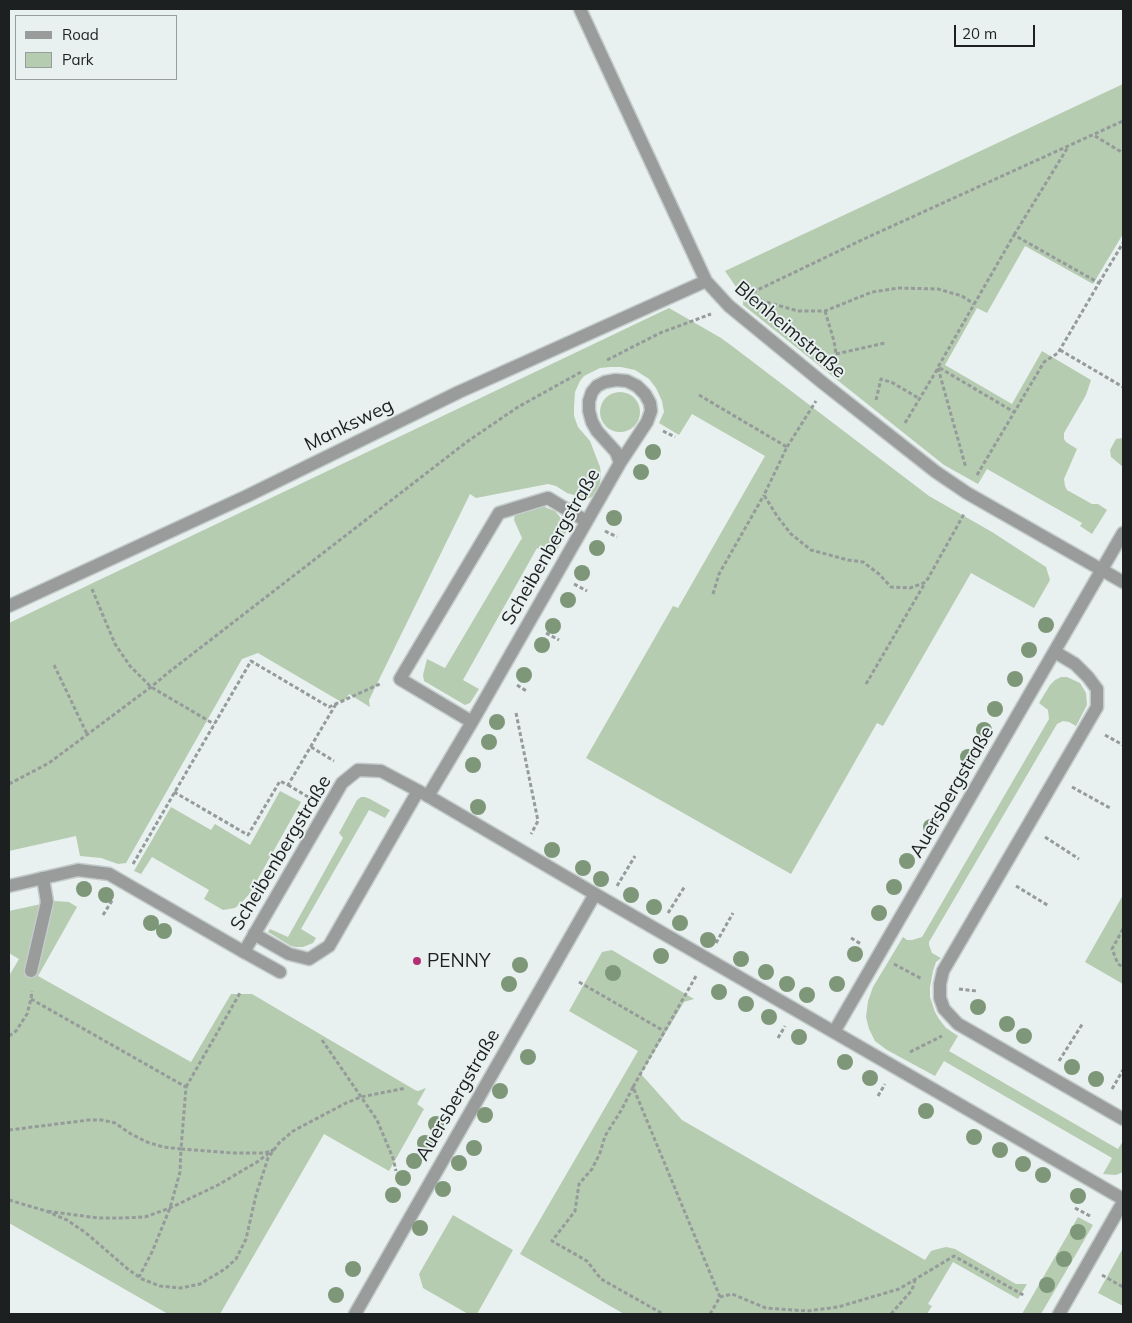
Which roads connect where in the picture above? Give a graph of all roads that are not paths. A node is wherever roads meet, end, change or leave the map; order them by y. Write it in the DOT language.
graph roads {
  1 [pos="580,9"];
  2 [pos="706,281"];
  3 [pos="620,463"];
  4 [pos="586,521"];
  5 [pos="1123,533"];
  6 [pos="1102,570"];
  7 [pos="1123,582"];
  8 [pos="9,606"];
  9 [pos="1055,652"];
  10 [pos="472,722"];
  11 [pos="423,793"];
  12 [pos="43,878"];
  13 [pos="9,886"];
  14 [pos="595,894"];
  15 [pos="254,934"];
  16 [pos="244,952"];
  17 [pos="31,971"];
  18 [pos="280,972"];
  19 [pos="834,1032"];
  20 [pos="1123,1119"];
  21 [pos="1123,1201"];
  22 [pos="355,1314"];
  23 [pos="1059,1314"];
  1 -- 2 [label="street, Blenheimstraße"];
  2 -- 6 [label="street, Blenheimstraße"];
  2 -- 8 [label="street, Manksweg"];
  3 -- 3 [label="street, Scheibenbergstraße"];
  3 -- 4 [label="street, Scheibenbergstraße"];
  4 -- 10 [label="street, Scheibenbergstraße"];
  4 -- 10 [label="street"];
  5 -- 6 [label="street"];
  6 -- 7 [label="street, Blenheimstraße"];
  6 -- 9 [label="street, Auersbergstraße"];
  9 -- 19 [label="street, Auersbergstraße"];
  9 -- 20 [label="street"];
  10 -- 11 [label="street, Scheibenbergstraße"];
  11 -- 14 [label="street"];
  11 -- 15 [label="street"];
  11 -- 15 [label="street, Scheibenbergstraße"];
  12 -- 13 [label="street, Scheibenbergstraße"];
  12 -- 16 [label="street, Scheibenbergstraße"];
  12 -- 17 [label="street"];
  14 -- 19 [label="street"];
  14 -- 22 [label="street, Auersbergstraße"];
  15 -- 16 [label="street, Scheibenbergstraße"];
  16 -- 18 [label="street"];
  19 -- 21 [label="street"];
  21 -- 23 [label="street"];
}
